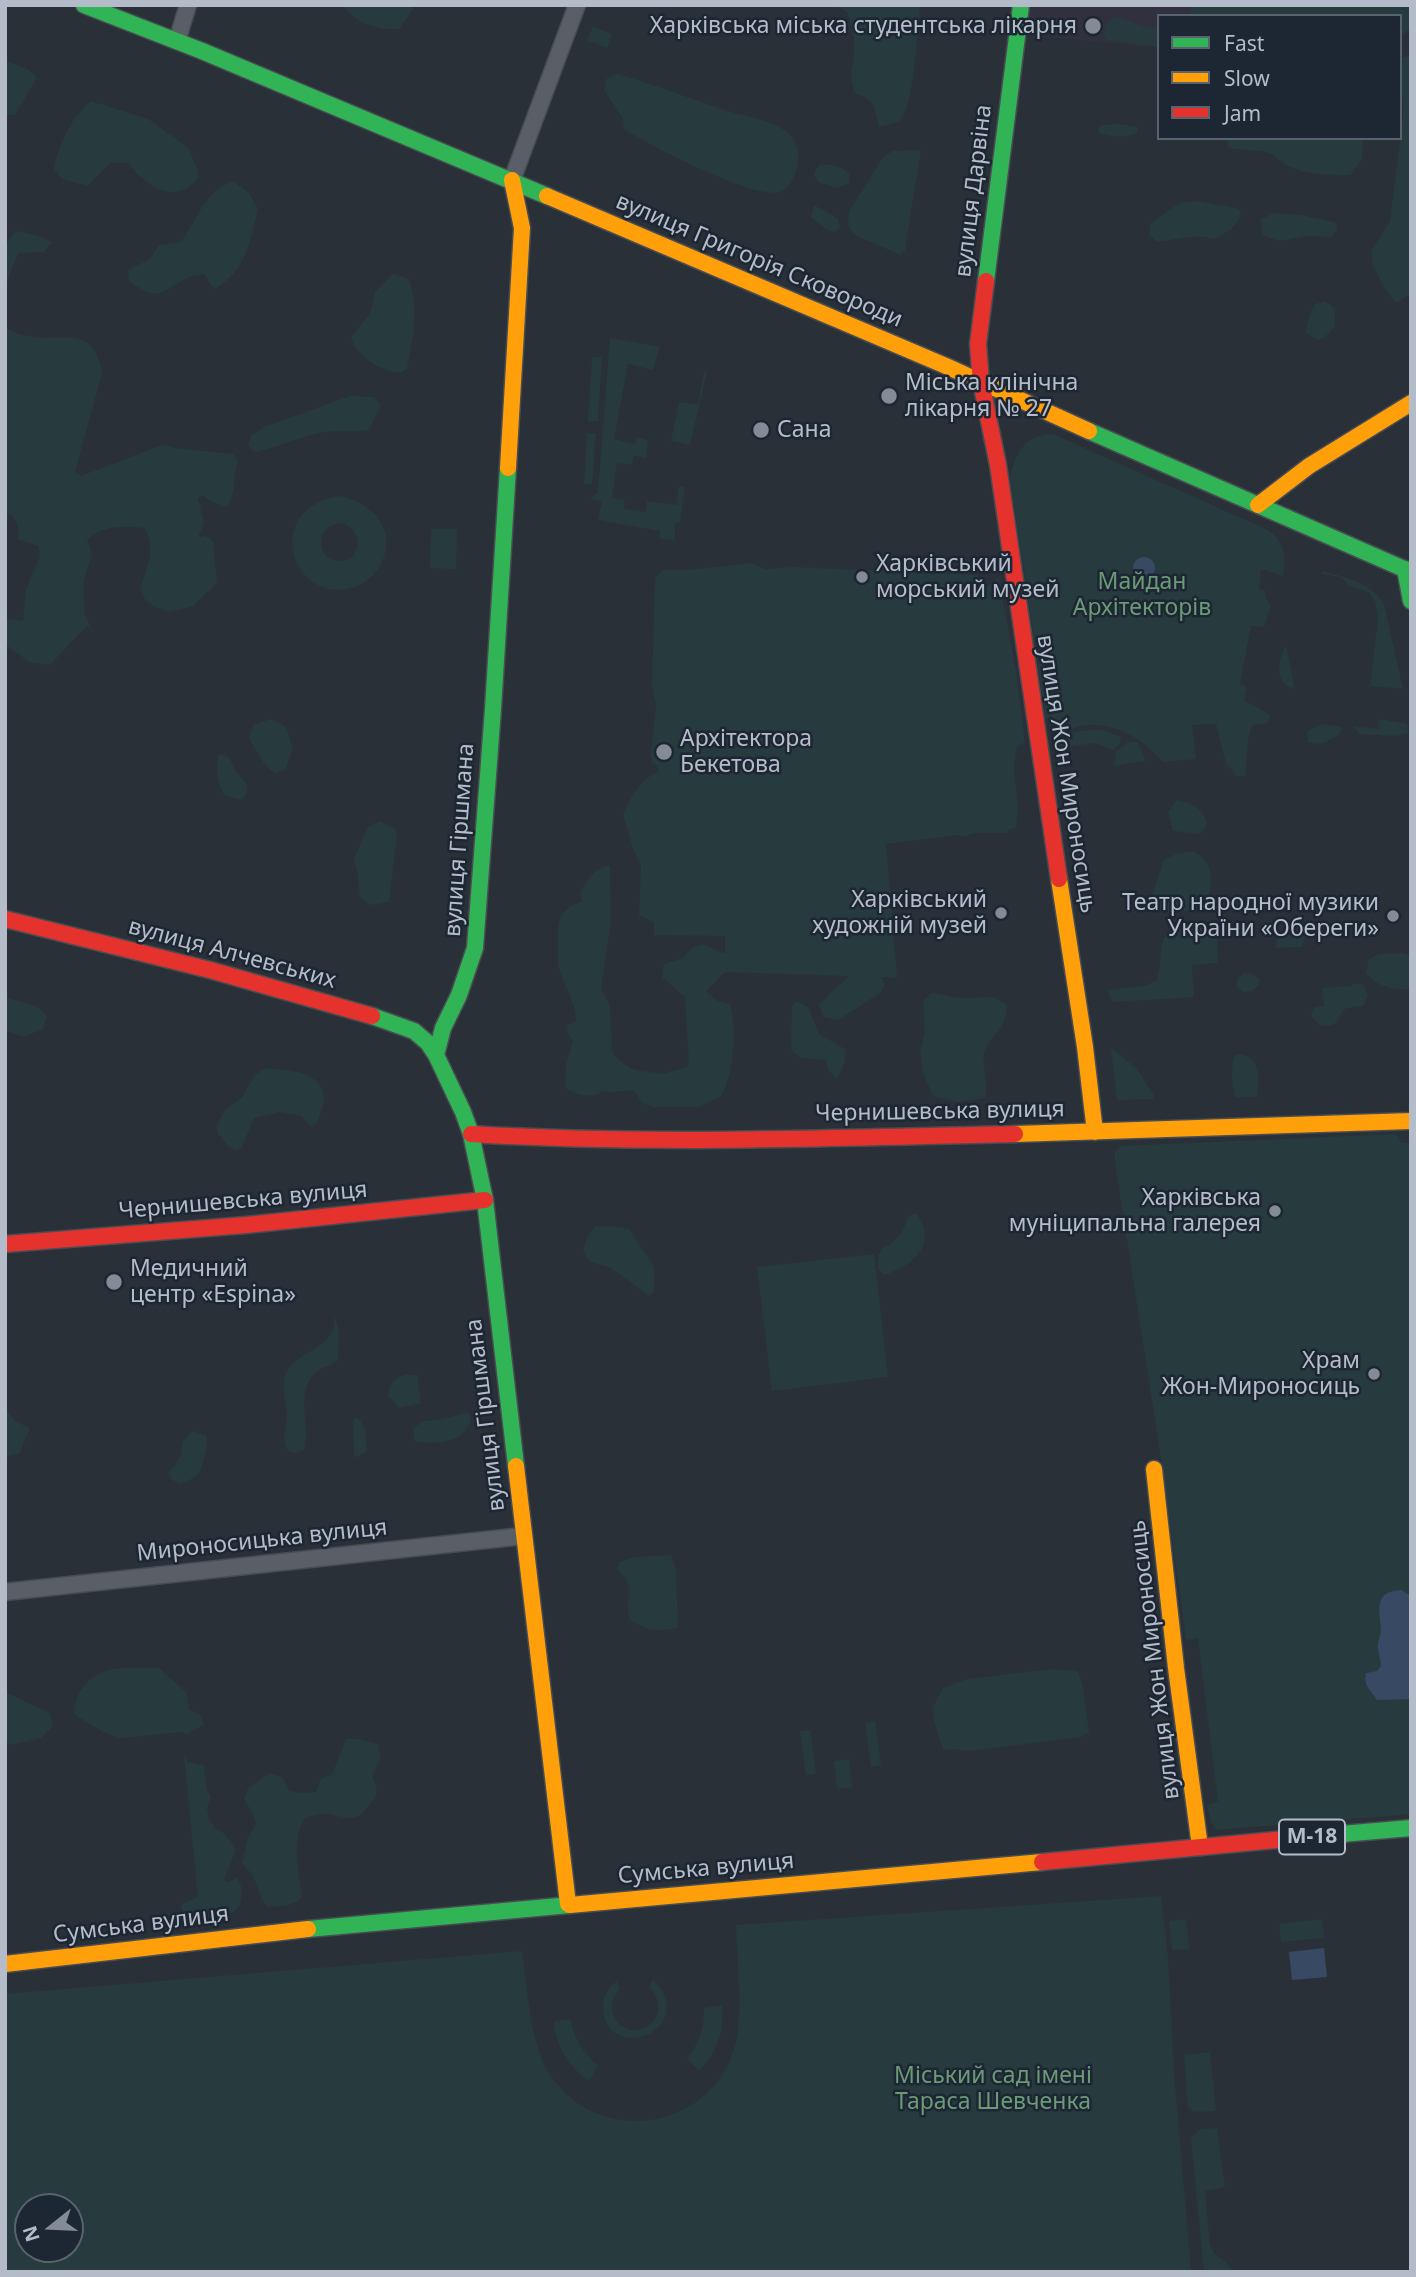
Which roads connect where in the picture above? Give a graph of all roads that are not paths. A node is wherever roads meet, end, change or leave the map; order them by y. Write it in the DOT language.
graph roads {
  1 [pos="84,5"];
  2 [pos="188,5"];
  3 [pos="577,5"];
  4 [pos="1021,5"];
  5 [pos="177,41"];
  6 [pos="512,180"];
  7 [pos="981,382"];
  8 [pos="1411,403"];
  9 [pos="1258,505"];
  10 [pos="1408,570"];
  11 [pos="1411,601"];
  12 [pos="5,919"];
  13 [pos="436,1055"];
  14 [pos="1411,1121"];
  15 [pos="1095,1132"];
  16 [pos="471,1133"];
  17 [pos="485,1200"];
  18 [pos="5,1244"];
  19 [pos="1154,1469"];
  20 [pos="523,1536"];
  21 [pos="5,1592"];
  22 [pos="1411,1828"];
  23 [pos="1200,1847"];
  24 [pos="568,1904"];
  25 [pos="5,1964"];
  1 -- 5 [label="street, вулиця Григорія Сковороди"];
  2 -- 5 [label="street"];
  3 -- 6 [label="street"];
  4 -- 7 [label="street, вулиця Дарвіна"];
  5 -- 6 [label="street, вулиця Григорія Сковороди"];
  6 -- 7 [label="street, вулиця Григорія Сковороди"];
  6 -- 13 [label="street, вулиця Гіршмана"];
  7 -- 9 [label="street, вулиця Григорія Сковороди"];
  7 -- 15 [label="street, вулиця Жон Мироносиць"];
  8 -- 9 [label="street"];
  9 -- 10 [label="street, вулиця Григорія Сковороди"];
  10 -- 11 [label="street"];
  12 -- 13 [label="street, вулиця Алчевських"];
  13 -- 16 [label="street, вулиця Гіршмана"];
  14 -- 15 [label="street, Чернишевська вулиця"];
  15 -- 16 [label="street, Чернишевська вулиця"];
  16 -- 17 [label="street, вулиця Гіршмана"];
  17 -- 18 [label="street, Чернишевська вулиця"];
  17 -- 20 [label="street, вулиця Гіршмана"];
  19 -- 23 [label="street, вулиця Жон Мироносиць"];
  20 -- 21 [label="street, Мироносицька вулиця"];
  20 -- 24 [label="street, вулиця Гіршмана"];
  22 -- 23 [label="street, Сумська вулиця / М-18"];
  23 -- 24 [label="street, Сумська вулиця"];
  24 -- 25 [label="street, Сумська вулиця"];
}
